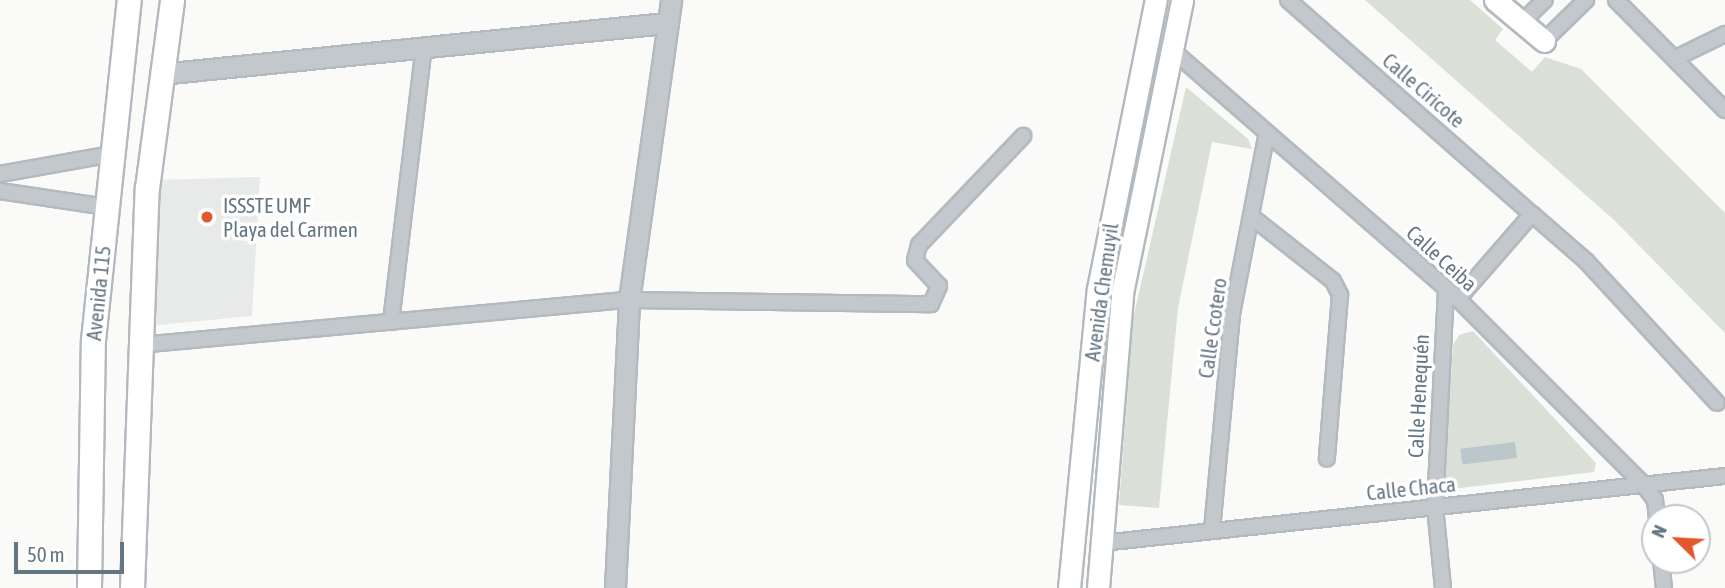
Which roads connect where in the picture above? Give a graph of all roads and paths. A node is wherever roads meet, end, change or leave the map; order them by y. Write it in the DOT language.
graph roads {
  1 [pos="129,0"];
  2 [pos="172,0"];
  3 [pos="671,0"];
  4 [pos="1156,0"];
  5 [pos="1182,0"];
  6 [pos="1288,0"];
  7 [pos="1494,0"];
  8 [pos="1545,0"];
  9 [pos="1586,0"];
  10 [pos="1616,0"];
  11 [pos="666,23"];
  12 [pos="1521,23"];
  13 [pos="1725,34"];
  14 [pos="1544,41"];
  15 [pos="424,47"];
  16 [pos="1172,50"];
  17 [pos="1676,58"];
  18 [pos="160,74"];
  19 [pos="1725,110"];
  20 [pos="1267,133"];
  21 [pos="1023,136"];
  22 [pos="112,154"];
  23 [pos="0,174"];
  24 [pos="0,191"];
  25 [pos="107,207"];
  26 [pos="1532,214"];
  27 [pos="1252,217"];
  28 [pos="1446,288"];
  29 [pos="1098,289"];
  30 [pos="1122,293"];
  31 [pos="1458,299"];
  32 [pos="629,300"];
  33 [pos="391,322"];
  34 [pos="140,345"];
  35 [pos="1717,403"];
  36 [pos="1327,458"];
  37 [pos="1725,476"];
  38 [pos="1643,484"];
  39 [pos="1655,504"];
  40 [pos="1435,507"];
  41 [pos="1212,530"];
  42 [pos="1102,543"];
  43 [pos="89,588"];
  44 [pos="132,588"];
  45 [pos="615,588"];
  46 [pos="1069,588"];
  47 [pos="1098,588"];
  48 [pos="1443,588"];
  1 -- 22 [label="main road, Avenida 115"];
  2 -- 18 [label="main road, Avenida 115"];
  3 -- 11 [label="street"];
  4 -- 29 [label="main road, Avenida Chemuyil"];
  5 -- 16 [label="main road, Avenida Chemuyil"];
  6 -- 26 [label="street, Calle Ciricote"];
  7 -- 12 [label="main road"];
  8 -- 12 [label="street"];
  9 -- 14 [label="street"];
  10 -- 17 [label="street"];
  11 -- 15 [label="street"];
  11 -- 32 [label="street"];
  12 -- 14 [label="main road"];
  13 -- 17 [label="street"];
  15 -- 18 [label="street"];
  15 -- 33 [label="street"];
  16 -- 20 [label="street, Calle Ceiba"];
  16 -- 30 [label="main road, Avenida Chemuyil"];
  17 -- 19 [label="street"];
  18 -- 34 [label="main road, Avenida 115"];
  20 -- 27 [label="street, Calle Ccotero"];
  20 -- 28 [label="street, Calle Ceiba"];
  21 -- 32 [label="street"];
  22 -- 23 [label="street"];
  22 -- 25 [label="main road, Avenida 115"];
  24 -- 25 [label="street"];
  25 -- 43 [label="main road, Avenida 115"];
  26 -- 31 [label="street"];
  26 -- 35 [label="street, Calle Ciricote"];
  27 -- 36 [label="street"];
  27 -- 41 [label="street, Calle Ccotero"];
  28 -- 31 [label="street, Calle Ceiba"];
  28 -- 40 [label="street, Calle Henequén"];
  29 -- 30 [label="street"];
  29 -- 46 [label="main road, Avenida Chemuyil"];
  30 -- 42 [label="main road, Avenida Chemuyil"];
  31 -- 38 [label="street, Calle Ceiba"];
  32 -- 33 [label="street"];
  32 -- 45 [label="street"];
  33 -- 34 [label="street"];
  34 -- 44 [label="main road, Avenida 115"];
  37 -- 38 [label="street, Calle Chaca"];
  38 -- 39 [label="street, Calle Ceiba"];
  38 -- 40 [label="street, Calle Chaca"];
  40 -- 41 [label="street, Calle Chaca"];
  40 -- 48 [label="street, Calle Henequén"];
  41 -- 42 [label="street, Calle Chaca"];
  42 -- 47 [label="main road, Avenida Chemuyil"];
}
